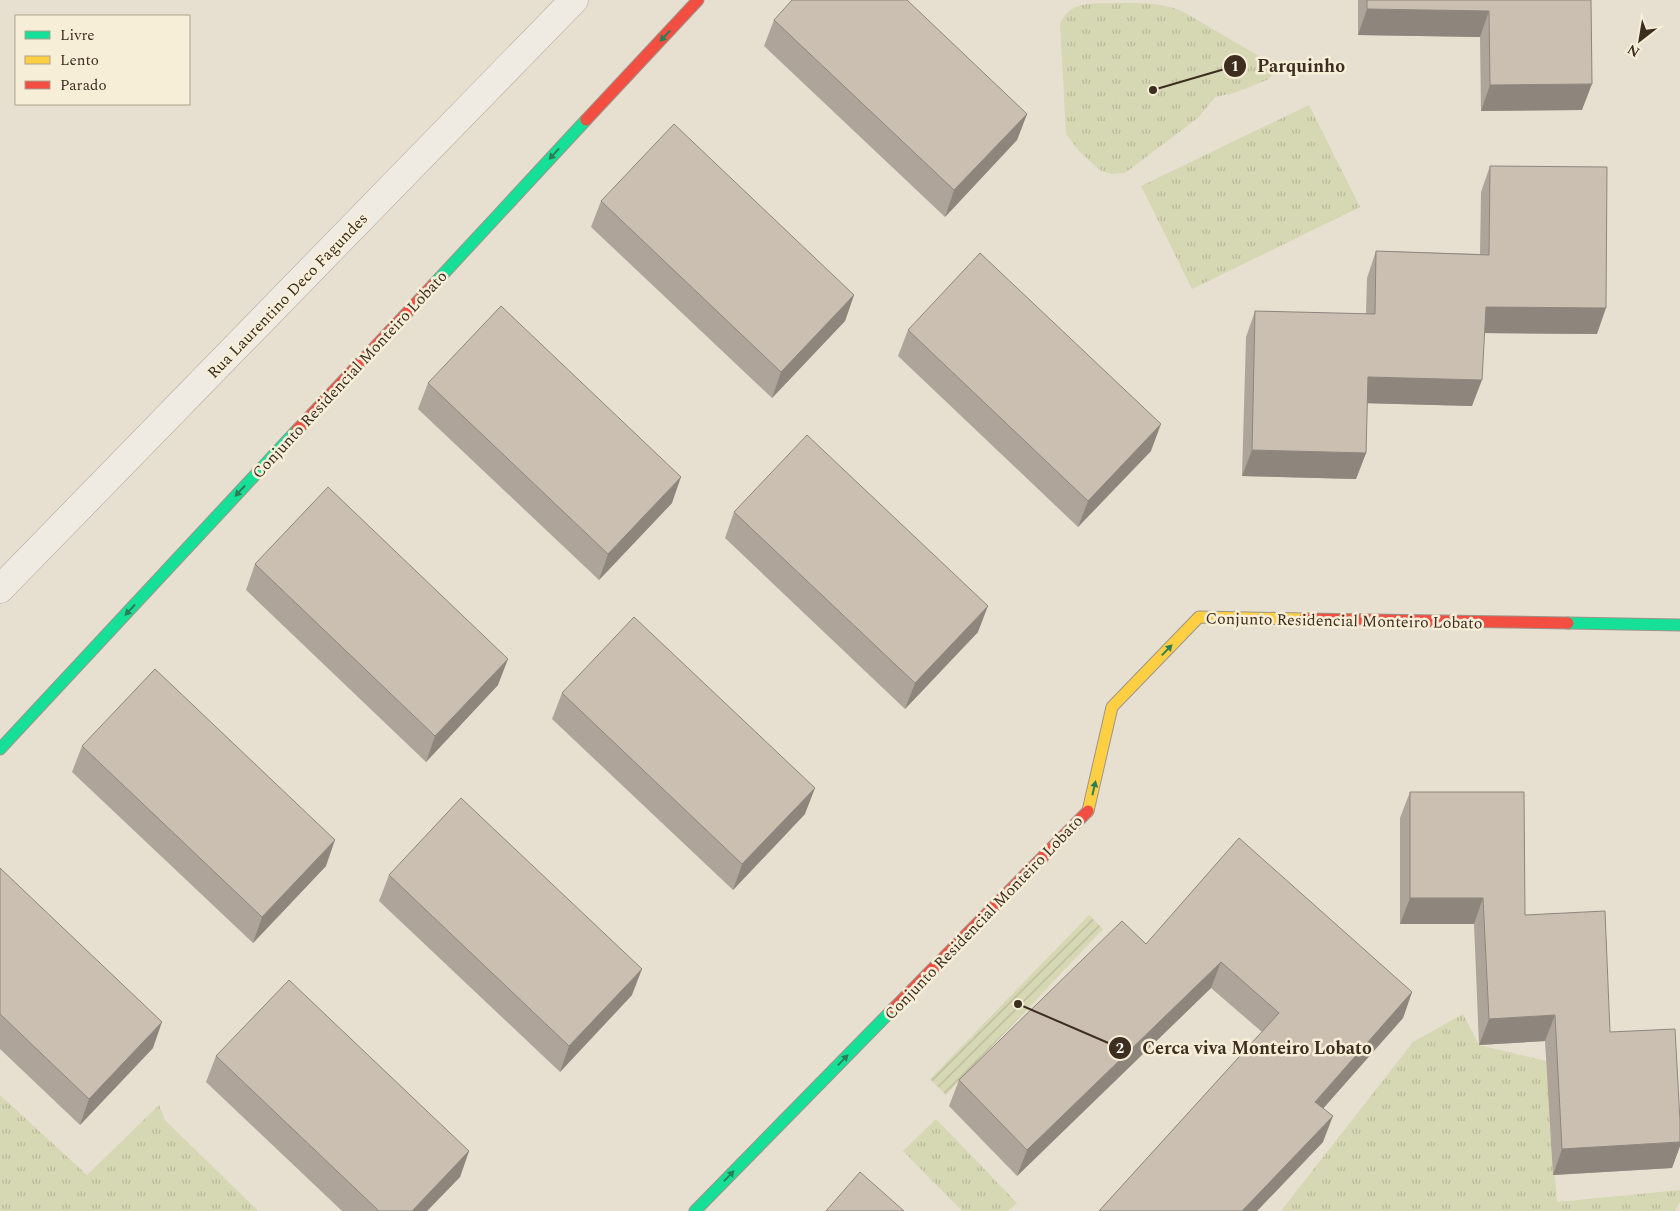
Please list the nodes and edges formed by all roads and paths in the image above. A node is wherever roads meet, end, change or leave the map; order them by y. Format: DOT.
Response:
graph roads {
  1 [pos="574,0"];
  2 [pos="698,0"];
  3 [pos="0,589"];
  4 [pos="1680,625"];
  5 [pos="0,749"];
  6 [pos="695,1211"];
  1 -- 3 [label="street, Rua Laurentino Deco Fagundes"];
  2 -- 5 [label="street, Conjunto Residencial Monteiro Lobato, one-way"];
  6 -- 4 [label="street, Conjunto Residencial Monteiro Lobato, one-way"];
}
